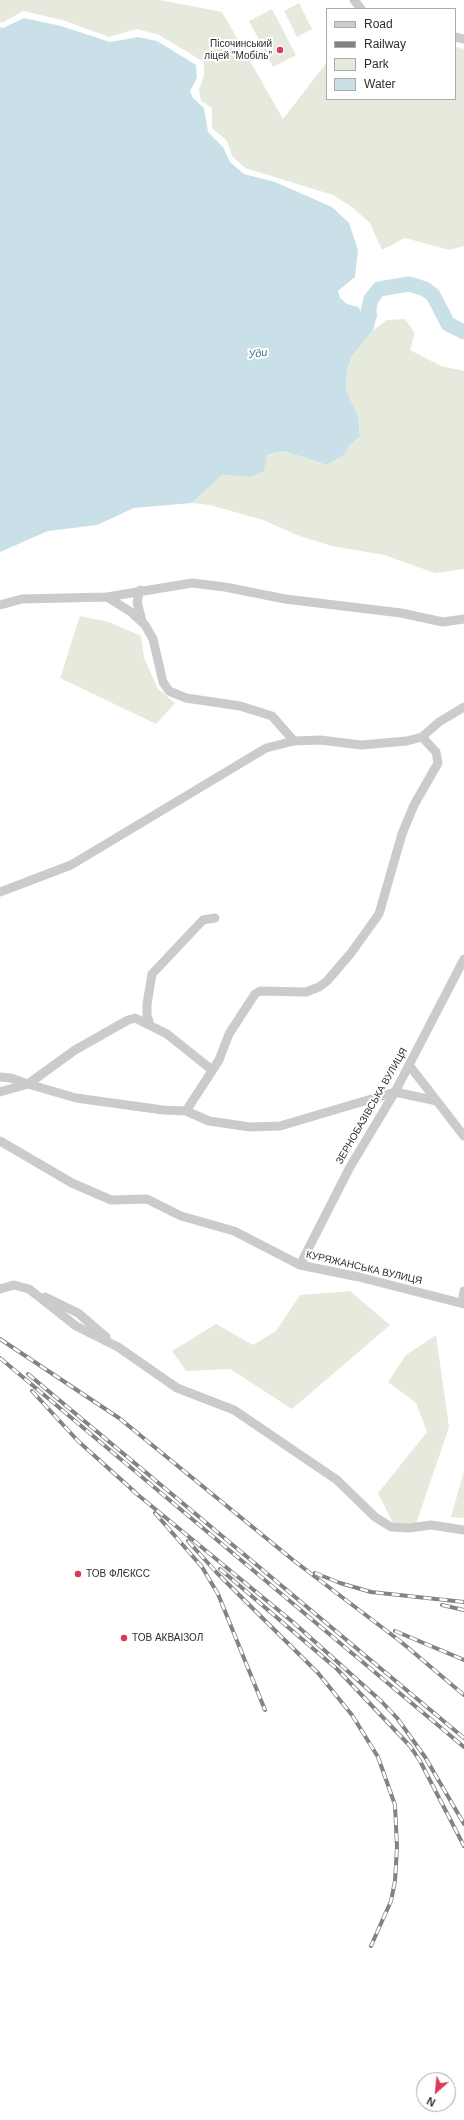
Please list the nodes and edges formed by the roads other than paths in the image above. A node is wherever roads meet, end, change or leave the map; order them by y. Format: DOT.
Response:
graph roads {
  1 [pos="354,0"];
  2 [pos="360,8"];
  3 [pos="140,590"];
  4 [pos="107,597"];
  5 [pos="0,605"];
  6 [pos="464,619"];
  7 [pos="142,621"];
  8 [pos="464,707"];
  9 [pos="422,737"];
  10 [pos="294,741"];
  11 [pos="0,892"];
  12 [pos="214,918"];
  13 [pos="464,959"];
  14 [pos="150,1025"];
  15 [pos="409,1065"];
  16 [pos="212,1070"];
  17 [pos="0,1078"];
  18 [pos="28,1084"];
  19 [pos="0,1092"];
  20 [pos="395,1092"];
  21 [pos="437,1101"];
  22 [pos="186,1111"];
  23 [pos="464,1136"];
  24 [pos="0,1141"];
  25 [pos="300,1265"];
  26 [pos="0,1289"];
  27 [pos="464,1291"];
  28 [pos="463,1303"];
  29 [pos="464,1530"];
  1 -- 2 [label="street"];
  3 -- 4 [label="street"];
  3 -- 6 [label="street"];
  3 -- 7 [label="street"];
  4 -- 5 [label="street"];
  4 -- 7 [label="street"];
  7 -- 10 [label="street"];
  8 -- 9 [label="street"];
  9 -- 10 [label="street"];
  9 -- 16 [label="street"];
  10 -- 11 [label="street"];
  12 -- 14 [label="street"];
  13 -- 15 [label="street, ЗЕРНОБАЗІВСЬКА ВУЛИЦЯ"];
  14 -- 16 [label="street"];
  14 -- 18 [label="street"];
  15 -- 20 [label="street, ЗЕРНОБАЗІВСЬКА ВУЛИЦЯ"];
  15 -- 21 [label="street"];
  16 -- 22 [label="street"];
  17 -- 18 [label="street"];
  18 -- 19 [label="street"];
  18 -- 22 [label="street"];
  20 -- 21 [label="street"];
  20 -- 22 [label="street"];
  20 -- 25 [label="street, ЗЕРНОБАЗІВСЬКА ВУЛИЦЯ"];
  21 -- 23 [label="street"];
  24 -- 25 [label="street, КУРЯЖАНСЬКА ВУЛИЦЯ"];
  25 -- 28 [label="street, КУРЯЖАНСЬКА ВУЛИЦЯ"];
  26 -- 29 [label="street"];
  27 -- 28 [label="street"];
}
